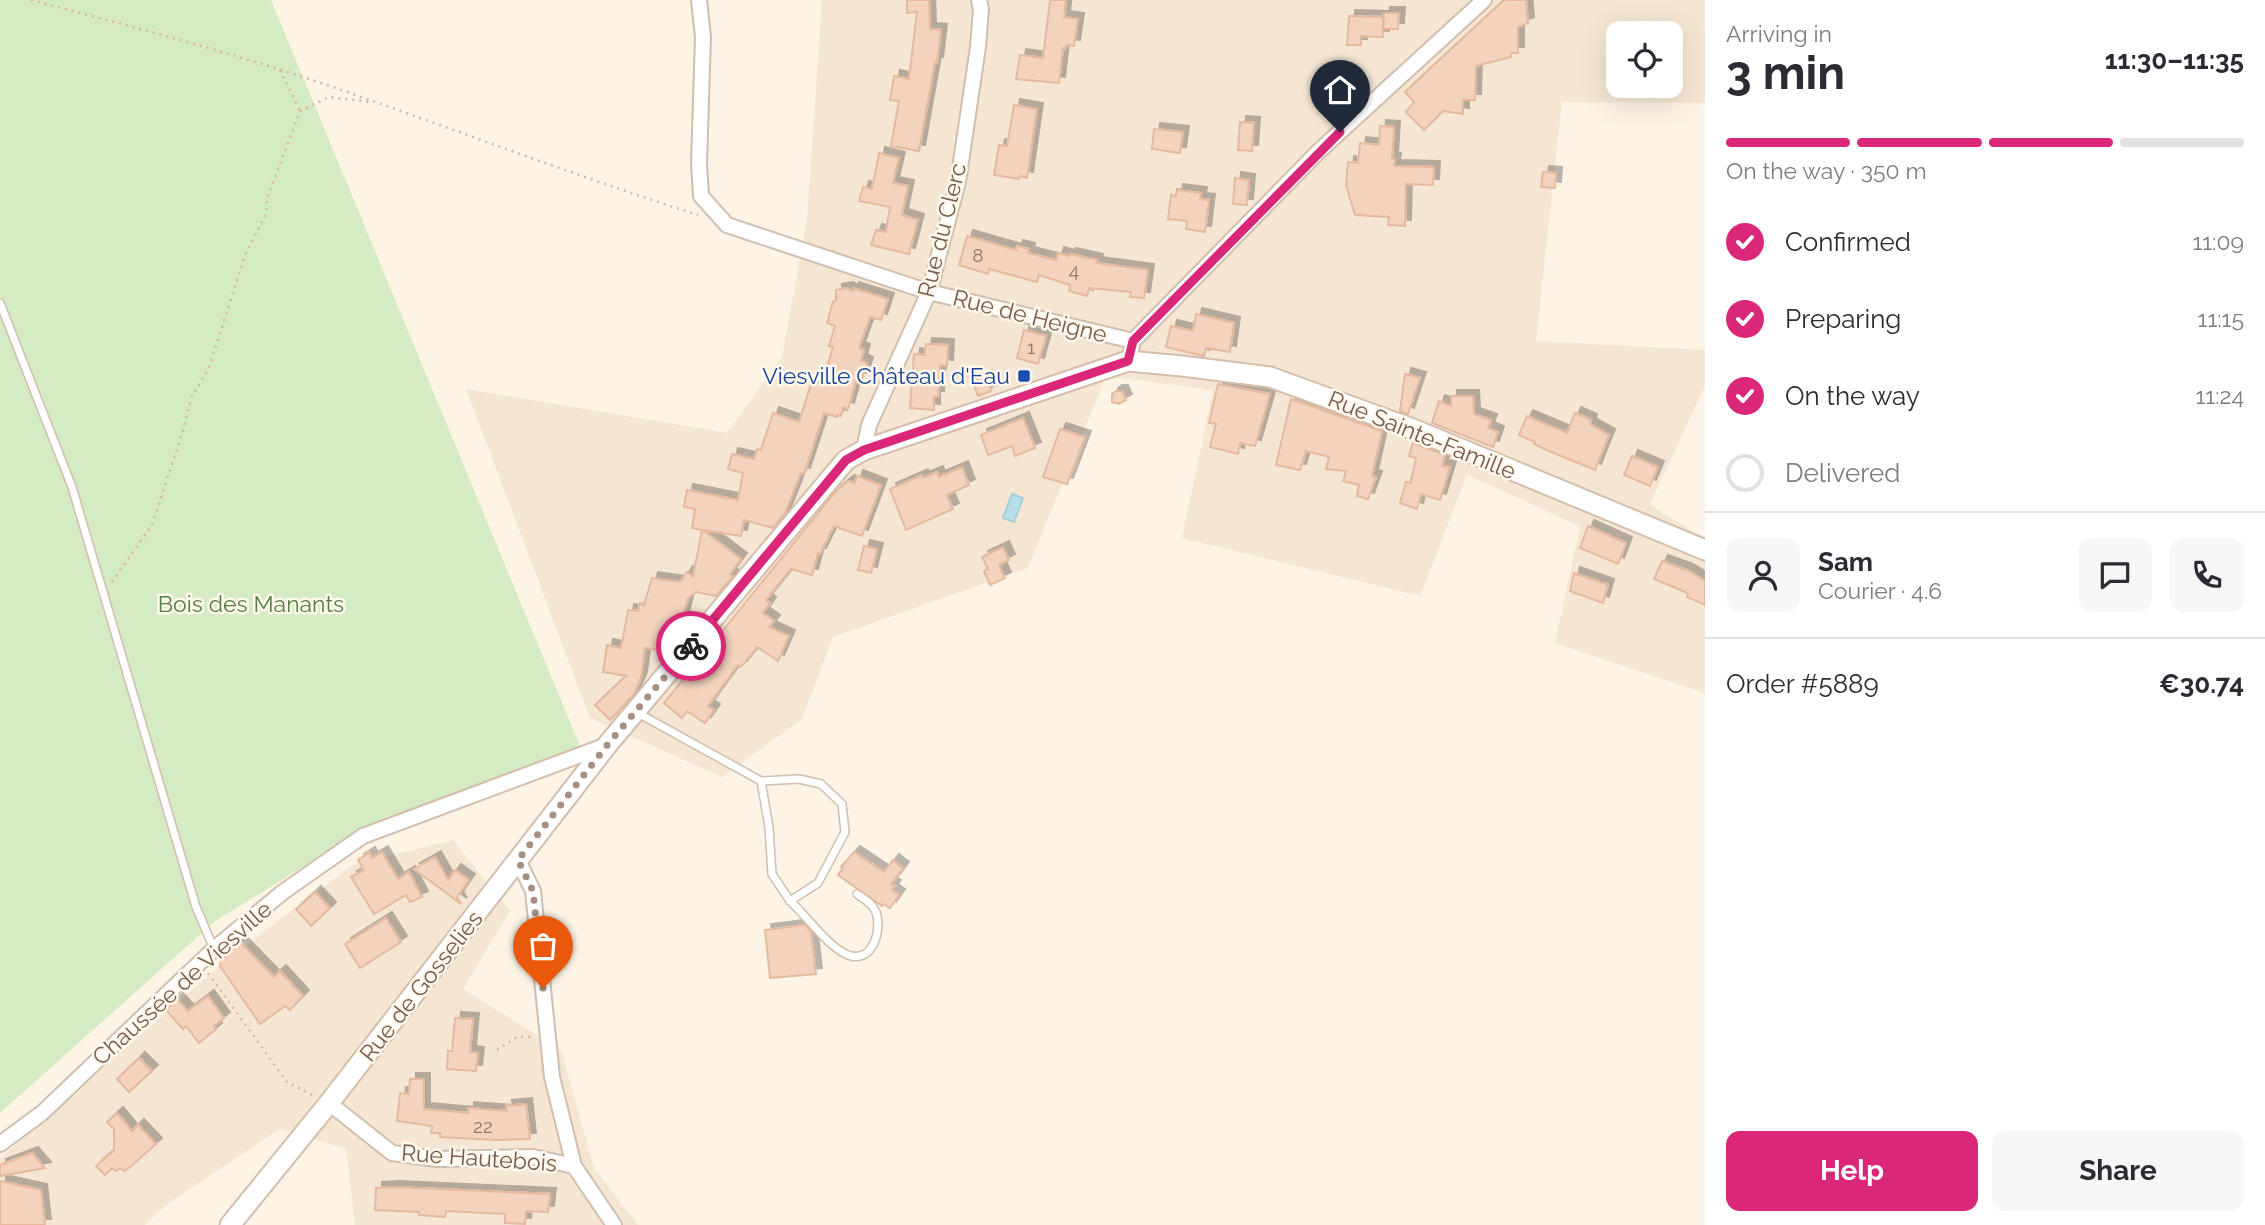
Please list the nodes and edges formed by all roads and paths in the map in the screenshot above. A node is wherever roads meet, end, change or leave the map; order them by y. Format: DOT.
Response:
graph roads {
  1 [pos="31,0"];
  2 [pos="699,0"];
  3 [pos="979,0"];
  4 [pos="1483,0"];
  5 [pos="280,70"];
  6 [pos="376,103"];
  7 [pos="300,111"];
  8 [pos="727,225"];
  9 [pos="929,292"];
  10 [pos="0,303"];
  11 [pos="1133,341"];
  12 [pos="1128,361"];
  13 [pos="864,450"];
  14 [pos="1705,550"];
  15 [pos="104,594"];
  16 [pos="636,712"];
  17 [pos="608,744"];
  18 [pos="761,781"];
  19 [pos="518,860"];
  20 [pos="857,894"];
  21 [pos="790,901"];
  22 [pos="214,948"];
  23 [pos="200,962"];
  24 [pos="548,1037"];
  25 [pos="497,1050"];
  26 [pos="329,1103"];
  27 [pos="0,1144"];
  28 [pos="574,1166"];
  29 [pos="230,1225"];
  30 [pos="614,1225"];
  1 -- 5 [label="path"];
  2 -- 8 [label="street"];
  3 -- 9 [label="street, Rue du Clerc"];
  4 -- 11 [label="street"];
  5 -- 6 [label="path"];
  5 -- 7 [label="path"];
  6 -- 7 [label="path"];
  6 -- 8 [label="path"];
  7 -- 15 [label="path"];
  8 -- 9 [label="street, Rue de Heigne"];
  9 -- 11 [label="street, Rue de Heigne"];
  9 -- 13 [label="street, Rue du Clerc"];
  10 -- 15 [label="lane"];
  11 -- 12 [label="street"];
  12 -- 13 [label="street, Rue de Gosselies"];
  12 -- 14 [label="street, Rue Sainte-Famille"];
  13 -- 16 [label="street, Rue de Gosselies"];
  15 -- 22 [label="lane"];
  16 -- 17 [label="street, Rue de Gosselies"];
  16 -- 18 [label="lane"];
  17 -- 19 [label="street, Rue de Gosselies"];
  17 -- 22 [label="street, Chaussée de Viesville"];
  18 -- 21 [label="lane"];
  18 -- 21 [label="lane"];
  19 -- 24 [label="street"];
  19 -- 26 [label="street, Rue de Gosselies"];
  20 -- 21 [label="lane"];
  22 -- 23 [label="street, Chaussée de Viesville"];
  23 -- 26 [label="path"];
  23 -- 27 [label="street, Chaussée de Viesville"];
  24 -- 25 [label="path"];
  24 -- 28 [label="street"];
  26 -- 28 [label="street, Rue Hautebois"];
  26 -- 29 [label="street, Rue de Gosselies"];
  28 -- 30 [label="street, Rue Hautebois"];
}
